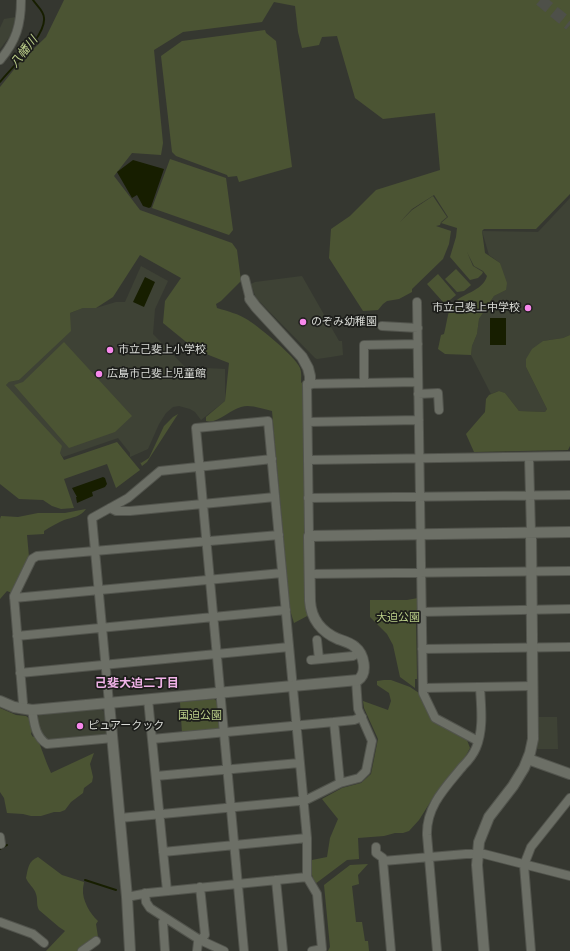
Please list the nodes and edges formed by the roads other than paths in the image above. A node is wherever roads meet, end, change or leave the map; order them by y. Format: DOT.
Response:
graph roads {
  1 [pos="21,0"];
  2 [pos="0,60"];
  3 [pos="245,279"];
  4 [pos="250,299"];
  5 [pos="417,302"];
  6 [pos="382,326"];
  7 [pos="418,328"];
  8 [pos="418,344"];
  9 [pos="418,382"];
  10 [pos="364,383"];
  11 [pos="310,384"];
  12 [pos="418,394"];
  13 [pos="439,410"];
  14 [pos="419,420"];
  15 [pos="308,422"];
  16 [pos="570,456"];
  17 [pos="529,457"];
  18 [pos="419,459"];
  19 [pos="272,460"];
  20 [pos="308,460"];
  21 [pos="199,466"];
  22 [pos="530,495"];
  23 [pos="570,495"];
  24 [pos="420,496"];
  25 [pos="275,497"];
  26 [pos="308,498"];
  27 [pos="202,504"];
  28 [pos="110,508"];
  29 [pos="531,532"];
  30 [pos="570,532"];
  31 [pos="420,534"];
  32 [pos="279,535"];
  33 [pos="309,536"];
  34 [pos="206,541"];
  35 [pos="95,551"];
  36 [pos="570,570"];
  37 [pos="532,571"];
  38 [pos="421,572"];
  39 [pos="282,573"];
  40 [pos="309,574"];
  41 [pos="209,579"];
  42 [pos="98,590"];
  43 [pos="14,598"];
  44 [pos="570,609"];
  45 [pos="286,610"];
  46 [pos="532,610"];
  47 [pos="421,612"];
  48 [pos="213,618"];
  49 [pos="102,628"];
  50 [pos="17,636"];
  51 [pos="317,640"];
  52 [pos="289,647"];
  53 [pos="570,647"];
  54 [pos="532,648"];
  55 [pos="422,650"];
  56 [pos="360,652"];
  57 [pos="216,654"];
  58 [pos="105,664"];
  59 [pos="20,673"];
  60 [pos="356,680"];
  61 [pos="292,686"];
  62 [pos="533,686"];
  63 [pos="480,687"];
  64 [pos="423,688"];
  65 [pos="220,693"];
  66 [pos="148,699"];
  67 [pos="0,701"];
  68 [pos="109,703"];
  69 [pos="21,709"];
  70 [pos="32,710"];
  71 [pos="362,717"];
  72 [pos="334,722"];
  73 [pos="296,726"];
  74 [pos="224,732"];
  75 [pos="112,738"];
  76 [pos="152,739"];
  77 [pos="478,741"];
  78 [pos="528,759"];
  79 [pos="299,763"];
  80 [pos="227,769"];
  81 [pos="570,774"];
  82 [pos="156,776"];
  83 [pos="340,783"];
  84 [pos="570,798"];
  85 [pos="303,800"];
  86 [pos="231,807"];
  87 [pos="159,814"];
  88 [pos="120,818"];
  89 [pos="307,838"];
  90 [pos="234,845"];
  91 [pos="376,847"];
  92 [pos="163,852"];
  93 [pos="477,853"];
  94 [pos="429,856"];
  95 [pos="383,861"];
  96 [pos="524,865"];
  97 [pos="570,876"];
  98 [pos="307,877"];
  99 [pos="276,880"];
  100 [pos="238,884"];
  101 [pos="200,887"];
  102 [pos="166,891"];
  103 [pos="145,893"];
  104 [pos="127,897"];
  105 [pos="165,918"];
  106 [pos="0,922"];
  107 [pos="200,940"];
  108 [pos="96,941"];
  109 [pos="44,943"];
  110 [pos="82,951"];
  111 [pos="130,951"];
  112 [pos="165,951"];
  113 [pos="197,951"];
  114 [pos="224,951"];
  115 [pos="244,951"];
  116 [pos="283,951"];
  117 [pos="312,951"];
  118 [pos="391,951"];
  119 [pos="437,951"];
  120 [pos="484,951"];
  121 [pos="531,951"];
  1 -- 2 [label="street"];
  3 -- 4 [label="street"];
  4 -- 11 [label="street"];
  5 -- 7 [label="street"];
  6 -- 7 [label="street"];
  7 -- 8 [label="street"];
  8 -- 9 [label="street"];
  8 -- 10 [label="street"];
  9 -- 10 [label="street"];
  9 -- 12 [label="street"];
  10 -- 11 [label="street"];
  11 -- 15 [label="street"];
  12 -- 13 [label="street"];
  12 -- 14 [label="street"];
  14 -- 15 [label="street"];
  14 -- 18 [label="street"];
  15 -- 20 [label="street"];
  16 -- 17 [label="street"];
  17 -- 18 [label="street"];
  17 -- 22 [label="street"];
  18 -- 20 [label="street"];
  18 -- 24 [label="street"];
  19 -- 21 [label="street"];
  19 -- 21 [label="street"];
  19 -- 25 [label="street"];
  20 -- 26 [label="street"];
  21 -- 27 [label="street"];
  21 -- 28 [label="street"];
  22 -- 23 [label="street"];
  22 -- 24 [label="street"];
  22 -- 29 [label="street"];
  24 -- 26 [label="street"];
  24 -- 31 [label="street"];
  25 -- 27 [label="street"];
  25 -- 32 [label="street"];
  26 -- 33 [label="street"];
  27 -- 28 [label="street"];
  27 -- 34 [label="street"];
  28 -- 35 [label="street"];
  29 -- 30 [label="street"];
  29 -- 31 [label="street"];
  29 -- 37 [label="street"];
  31 -- 33 [label="street"];
  31 -- 38 [label="street"];
  32 -- 34 [label="street"];
  32 -- 39 [label="street"];
  33 -- 40 [label="street"];
  34 -- 35 [label="street"];
  34 -- 41 [label="street"];
  35 -- 42 [label="street"];
  35 -- 43 [label="street"];
  36 -- 37 [label="street"];
  37 -- 38 [label="street"];
  37 -- 46 [label="street"];
  38 -- 40 [label="street"];
  38 -- 47 [label="street"];
  39 -- 41 [label="street"];
  39 -- 45 [label="street"];
  40 -- 56 [label="street"];
  41 -- 42 [label="street"];
  41 -- 48 [label="street"];
  42 -- 43 [label="street"];
  42 -- 49 [label="street"];
  43 -- 50 [label="street"];
  44 -- 46 [label="street"];
  45 -- 48 [label="street"];
  45 -- 52 [label="street"];
  46 -- 47 [label="street"];
  46 -- 54 [label="street"];
  47 -- 55 [label="street"];
  48 -- 49 [label="street"];
  48 -- 57 [label="street"];
  49 -- 50 [label="street"];
  49 -- 58 [label="street"];
  50 -- 59 [label="street"];
  51 -- 56 [label="street"];
  52 -- 57 [label="street"];
  52 -- 61 [label="street"];
  53 -- 54 [label="street"];
  54 -- 55 [label="street"];
  54 -- 62 [label="street"];
  55 -- 64 [label="street"];
  56 -- 60 [label="street"];
  57 -- 58 [label="street"];
  57 -- 65 [label="street"];
  58 -- 59 [label="street"];
  58 -- 68 [label="street"];
  59 -- 69 [label="street"];
  60 -- 61 [label="street"];
  60 -- 71 [label="street"];
  61 -- 65 [label="street"];
  61 -- 73 [label="street"];
  62 -- 63 [label="street"];
  62 -- 78 [label="street"];
  63 -- 64 [label="street"];
  63 -- 77 [label="street"];
  64 -- 77 [label="street"];
  65 -- 66 [label="street"];
  65 -- 74 [label="street"];
  66 -- 68 [label="street"];
  66 -- 76 [label="street"];
  67 -- 69 [label="street"];
  68 -- 70 [label="street"];
  68 -- 75 [label="street"];
  69 -- 70 [label="street"];
  70 -- 75 [label="street"];
  71 -- 72 [label="street"];
  71 -- 83 [label="street"];
  72 -- 73 [label="street"];
  72 -- 83 [label="street"];
  73 -- 74 [label="street"];
  73 -- 79 [label="street"];
  74 -- 76 [label="street"];
  74 -- 80 [label="street"];
  75 -- 88 [label="street"];
  76 -- 82 [label="street"];
  77 -- 94 [label="street"];
  78 -- 81 [label="street"];
  78 -- 93 [label="street"];
  79 -- 80 [label="street"];
  79 -- 85 [label="street"];
  80 -- 82 [label="street"];
  80 -- 86 [label="street"];
  82 -- 87 [label="street"];
  83 -- 85 [label="street"];
  84 -- 96 [label="street"];
  85 -- 86 [label="street"];
  85 -- 89 [label="street"];
  86 -- 87 [label="street"];
  86 -- 90 [label="street"];
  87 -- 88 [label="street"];
  87 -- 92 [label="street"];
  88 -- 104 [label="street"];
  89 -- 90 [label="street"];
  89 -- 98 [label="street"];
  90 -- 92 [label="street"];
  90 -- 100 [label="street"];
  91 -- 95 [label="street"];
  92 -- 102 [label="street"];
  93 -- 94 [label="street"];
  93 -- 96 [label="street"];
  93 -- 120 [label="street"];
  94 -- 95 [label="street"];
  94 -- 119 [label="street"];
  95 -- 118 [label="street"];
  96 -- 97 [label="street"];
  96 -- 121 [label="street"];
  98 -- 99 [label="street"];
  98 -- 117 [label="street"];
  99 -- 100 [label="street"];
  99 -- 116 [label="street"];
  100 -- 101 [label="street"];
  100 -- 115 [label="street"];
  101 -- 102 [label="street"];
  101 -- 107 [label="street"];
  102 -- 103 [label="street"];
  103 -- 104 [label="street"];
  103 -- 105 [label="street"];
  104 -- 111 [label="street"];
  105 -- 107 [label="street"];
  105 -- 112 [label="street"];
  106 -- 109 [label="street"];
  107 -- 113 [label="street"];
  107 -- 114 [label="street"];
  108 -- 110 [label="street"];
}
